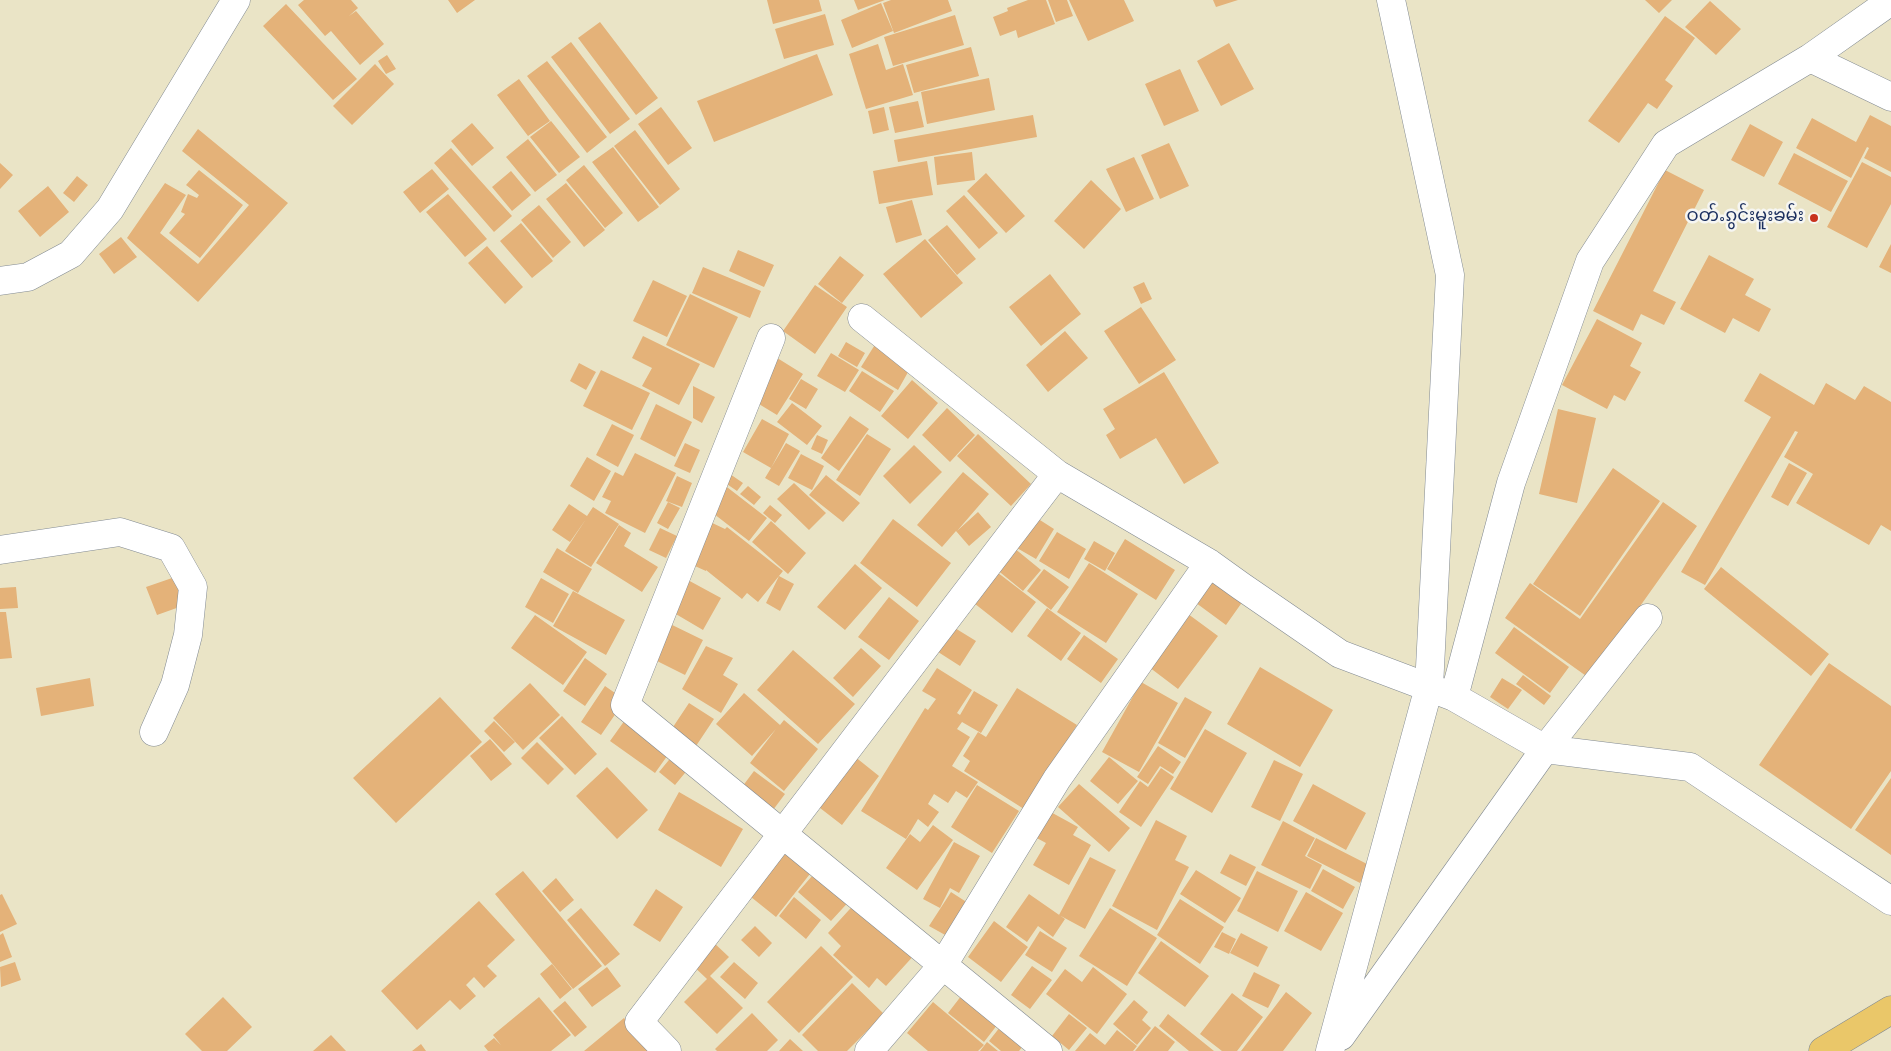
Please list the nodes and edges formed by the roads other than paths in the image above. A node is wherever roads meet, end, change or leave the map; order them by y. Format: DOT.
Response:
graph roads {
  1 [pos="236,0"];
  2 [pos="1392,0"];
  3 [pos="1891,1"];
  4 [pos="1810,58"];
  5 [pos="1891,97"];
  6 [pos="0,281"];
  7 [pos="862,318"];
  8 [pos="771,338"];
  9 [pos="1057,474"];
  10 [pos="0,550"];
  11 [pos="1209,563"];
  12 [pos="1648,618"];
  13 [pos="1429,687"];
  14 [pos="1454,697"];
  15 [pos="154,732"];
  16 [pos="1545,749"];
  17 [pos="783,834"];
  18 [pos="1891,901"];
  19 [pos="943,965"];
  20 [pos="1891,1010"];
  21 [pos="667,1051"];
  22 [pos="869,1051"];
  23 [pos="1048,1051"];
  24 [pos="1330,1051"];
  25 [pos="1824,1051"];
  1 -- 6 [label="street"];
  2 -- 13 [label="street"];
  3 -- 4 [label="street"];
  4 -- 5 [label="street"];
  4 -- 14 [label="street"];
  7 -- 9 [label="street"];
  8 -- 17 [label="street"];
  9 -- 11 [label="street"];
  9 -- 17 [label="street"];
  10 -- 15 [label="street"];
  11 -- 13 [label="street"];
  11 -- 19 [label="street"];
  12 -- 16 [label="street"];
  13 -- 14 [label="street"];
  13 -- 24 [label="street"];
  14 -- 16 [label="street"];
  16 -- 18 [label="street"];
  16 -- 24 [label="street"];
  17 -- 19 [label="street"];
  17 -- 21 [label="street"];
  19 -- 22 [label="street"];
  19 -- 23 [label="street"];
  20 -- 25 [label="highway"];
}
